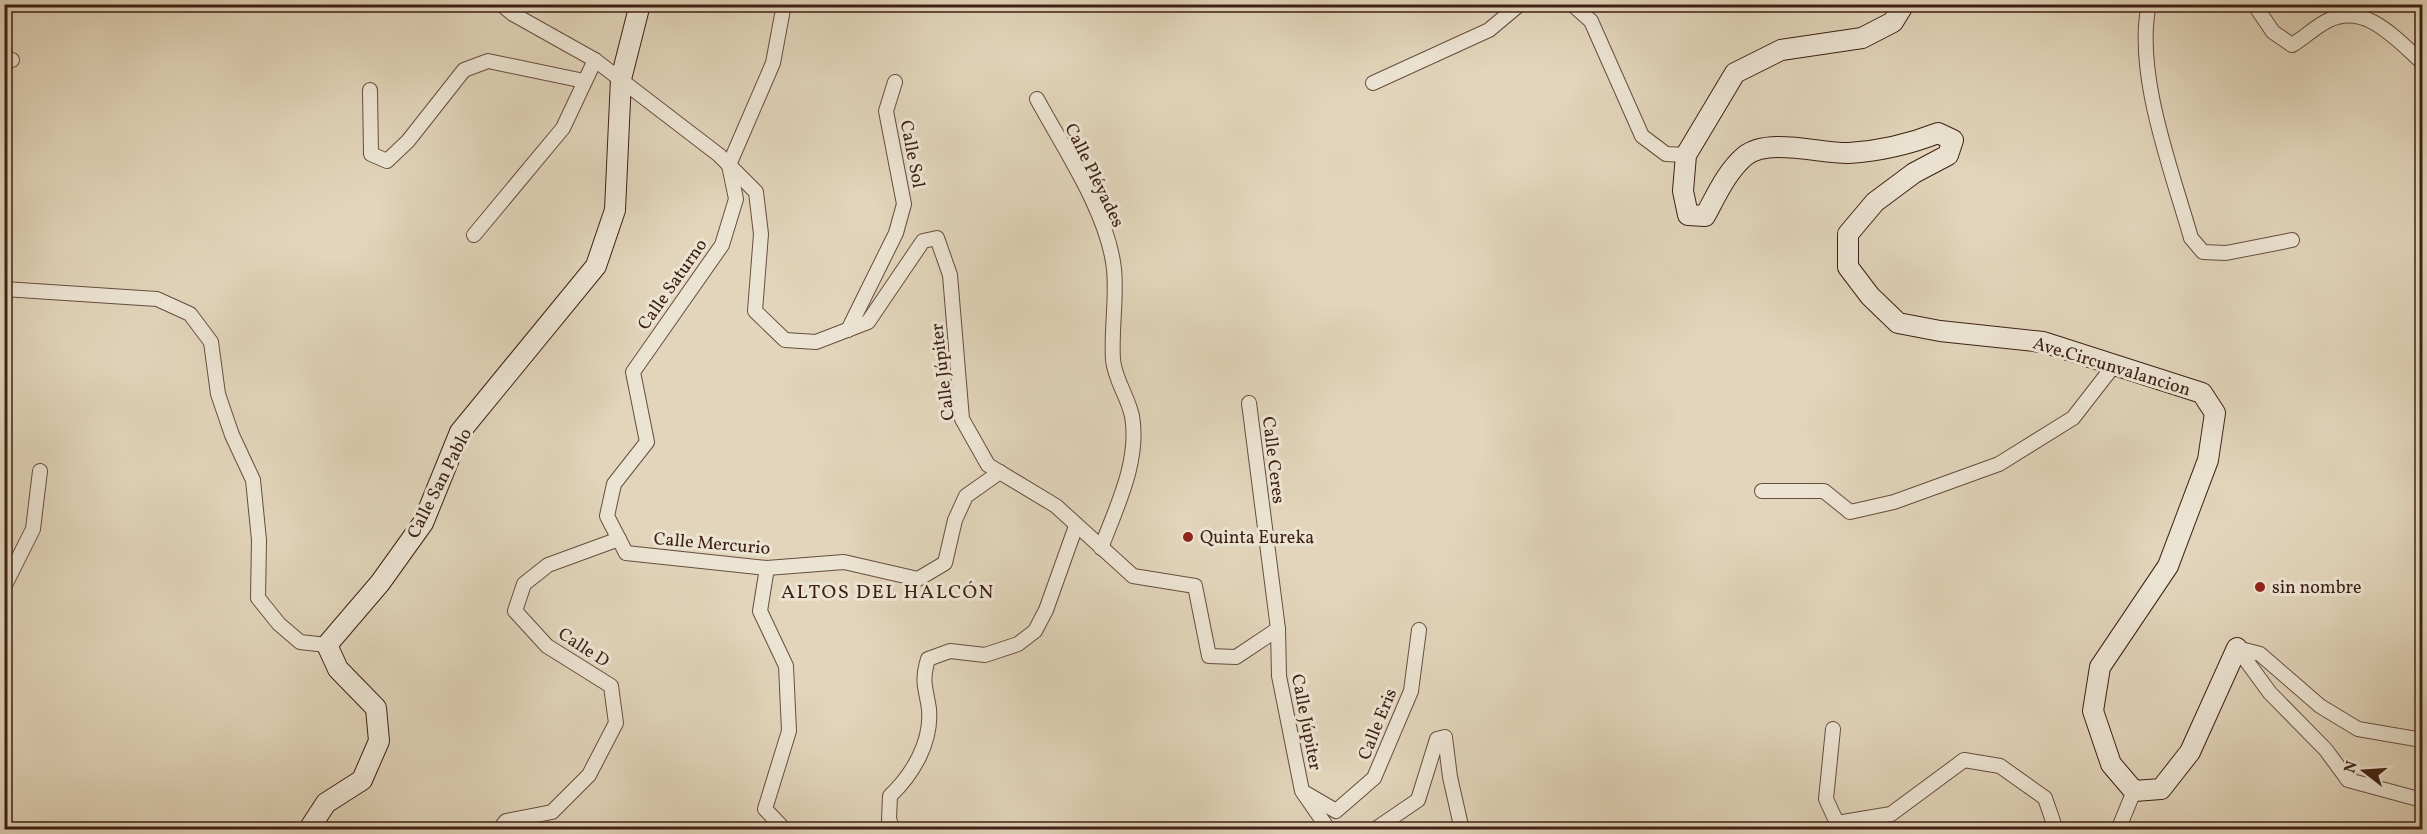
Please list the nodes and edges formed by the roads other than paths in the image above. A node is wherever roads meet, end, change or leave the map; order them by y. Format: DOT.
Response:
graph roads {
  1 [pos="640,4"];
  2 [pos="784,4"];
  3 [pos="1520,4"];
  4 [pos="1572,4"];
  5 [pos="1904,4"];
  6 [pos="2149,4"];
  7 [pos="2254,4"];
  8 [pos="510,8"];
  9 [pos="595,60"];
  10 [pos="2422,62"];
  11 [pos="621,79"];
  12 [pos="584,81"];
  13 [pos="896,82"];
  14 [pos="1372,83"];
  15 [pos="370,90"];
  16 [pos="1037,99"];
  17 [pos="1686,155"];
  18 [pos="729,165"];
  19 [pos="474,235"];
  20 [pos="2292,240"];
  21 [pos="4,289"];
  22 [pos="848,330"];
  23 [pos="2115,364"];
  24 [pos="1249,403"];
  25 [pos="40,471"];
  26 [pos="1000,472"];
  27 [pos="1762,491"];
  28 [pos="1076,525"];
  29 [pos="619,538"];
  30 [pos="1101,548"];
  31 [pos="767,568"];
  32 [pos="4,587"];
  33 [pos="1278,630"];
  34 [pos="1419,630"];
  35 [pos="327,645"];
  36 [pos="2237,648"];
  37 [pos="1833,729"];
  38 [pos="2422,740"];
  39 [pos="1302,791"];
  40 [pos="2134,791"];
  41 [pos="2422,800"];
  42 [pos="891,824"];
  43 [pos="782,828"];
  44 [pos="312,830"];
  45 [pos="499,830"];
  46 [pos="899,830"];
  47 [pos="1329,830"];
  48 [pos="1374,830"];
  49 [pos="1462,830"];
  50 [pos="2056,830"];
  51 [pos="2118,830"];
  1 -- 11 [label="street, Calle San Pablo"];
  2 -- 18 [label="street"];
  3 -- 14 [label="street"];
  4 -- 17 [label="street"];
  5 -- 17 [label="street, Ave.Circunvalancion"];
  6 -- 20 [label="street"];
  7 -- 10 [label="street"];
  8 -- 9 [label="street, Calle Júpiter"];
  9 -- 11 [label="street, Calle Júpiter"];
  9 -- 12 [label="street"];
  11 -- 18 [label="street, Calle Júpiter"];
  11 -- 35 [label="street, Calle San Pablo"];
  12 -- 15 [label="street"];
  12 -- 19 [label="street"];
  13 -- 22 [label="street, Calle Sol"];
  16 -- 30 [label="street, Calle Pléyades"];
  17 -- 23 [label="street, Ave.Circunvalancion"];
  18 -- 22 [label="street, Calle Júpiter"];
  18 -- 29 [label="street, Calle Saturno"];
  21 -- 35 [label="street"];
  22 -- 26 [label="street, Calle Júpiter"];
  23 -- 27 [label="street"];
  23 -- 40 [label="street, Ave.Circunvalancion"];
  24 -- 33 [label="street, Calle Ceres"];
  25 -- 32 [label="street"];
  26 -- 28 [label="street, Calle Júpiter"];
  26 -- 31 [label="street, Calle Mercurio"];
  28 -- 30 [label="street, Calle Júpiter"];
  28 -- 42 [label="street"];
  29 -- 31 [label="street, Calle Mercurio"];
  29 -- 45 [label="street, Calle D"];
  30 -- 33 [label="street, Calle Júpiter"];
  31 -- 43 [label="street"];
  33 -- 39 [label="street, Calle Júpiter"];
  34 -- 39 [label="street, Calle Eris"];
  35 -- 44 [label="street"];
  36 -- 38 [label="street"];
  36 -- 40 [label="street"];
  36 -- 41 [label="street"];
  37 -- 50 [label="street"];
  39 -- 47 [label="street, Calle Júpiter"];
  40 -- 51 [label="street"];
  42 -- 46 [label="street"];
  48 -- 49 [label="street"];
}
